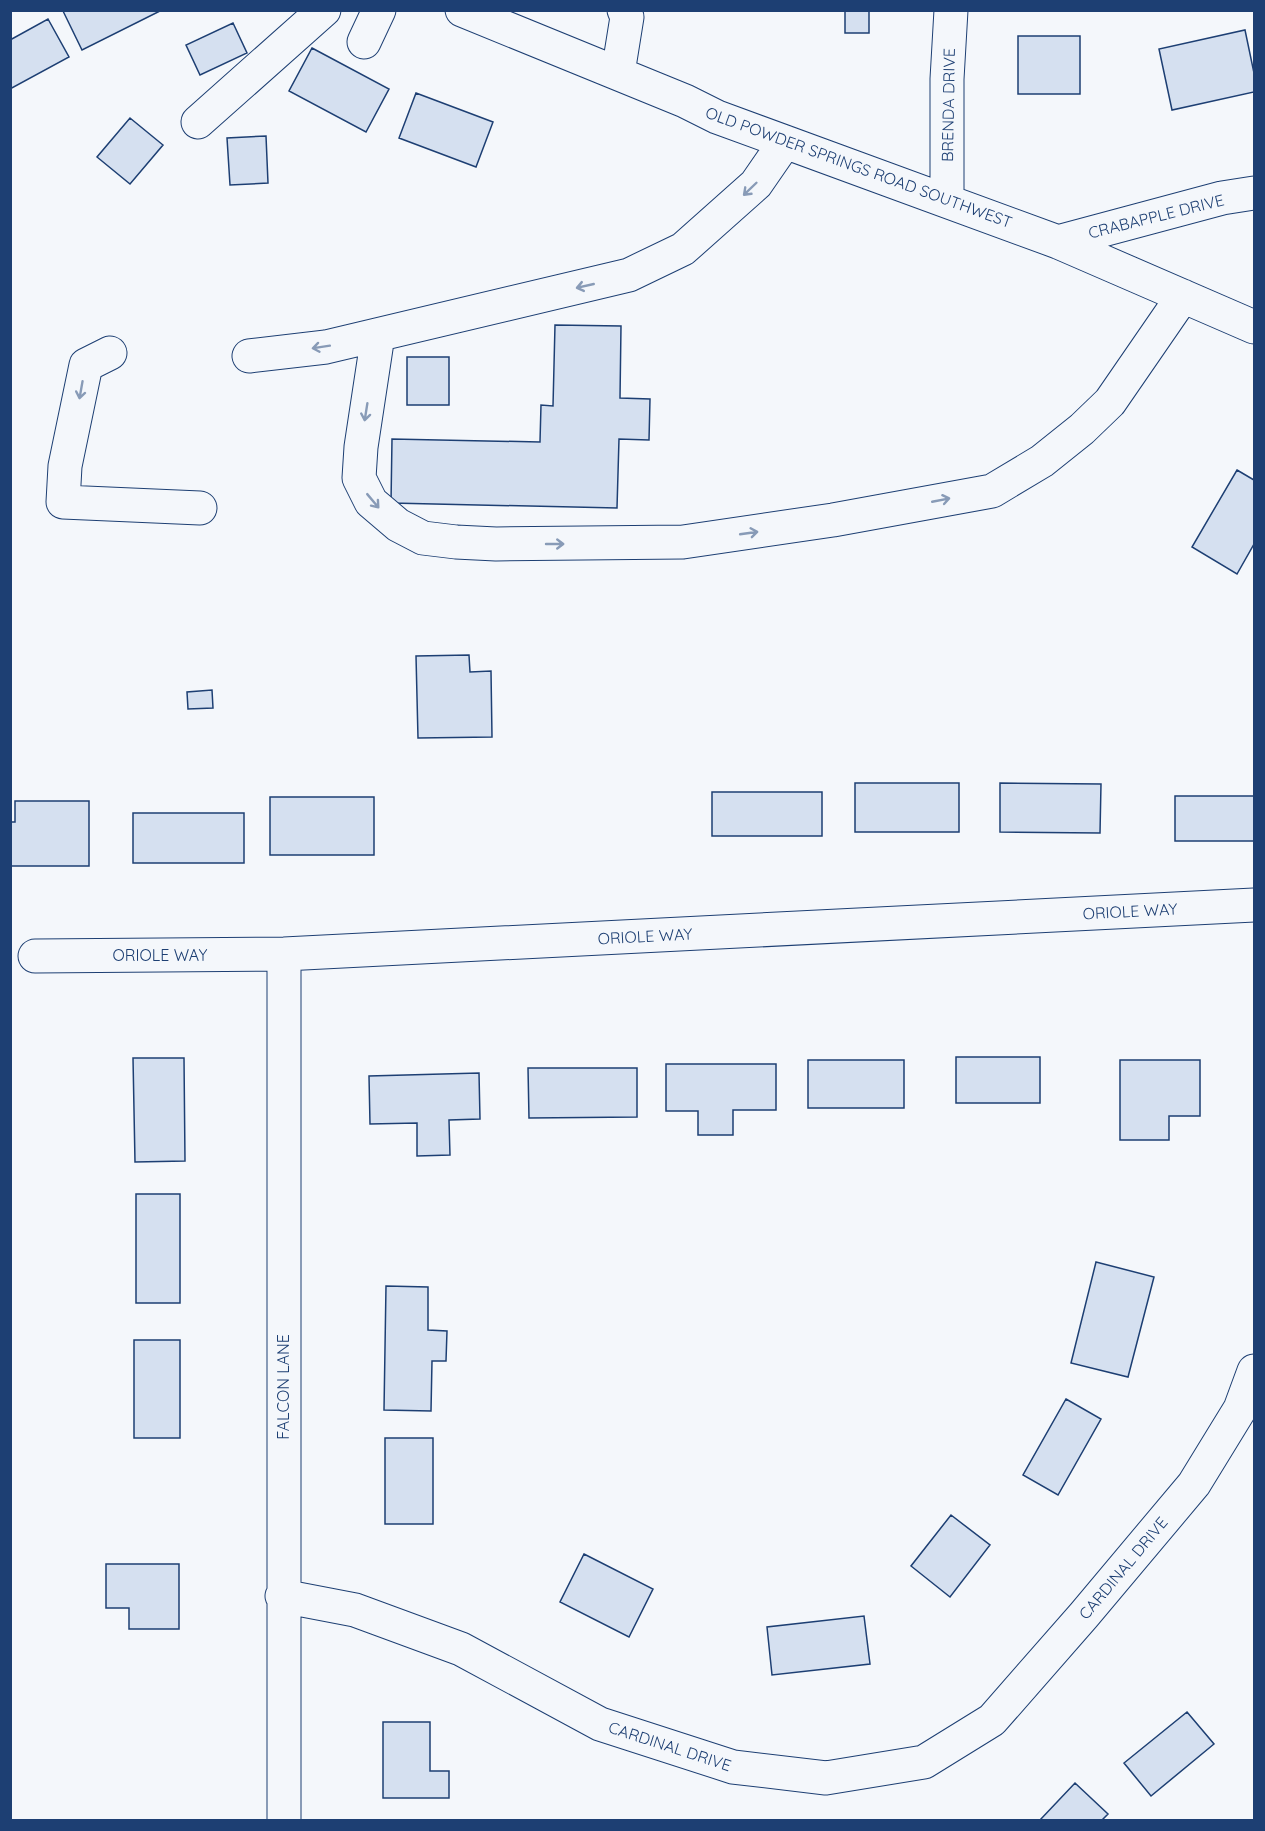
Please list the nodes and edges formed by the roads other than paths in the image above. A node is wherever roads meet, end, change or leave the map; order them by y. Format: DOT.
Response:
graph roads {
  1 [pos="324,10"];
  2 [pos="380,10"];
  3 [pos="462,10"];
  4 [pos="624,10"];
  5 [pos="951,10"];
  6 [pos="364,42"];
  7 [pos="618,74"];
  8 [pos="198,123"];
  9 [pos="785,142"];
  10 [pos="1254,193"];
  11 [pos="947,200"];
  12 [pos="1058,242"];
  13 [pos="1183,296"];
  14 [pos="1254,327"];
  15 [pos="378,335"];
  16 [pos="110,353"];
  17 [pos="249,356"];
  18 [pos="200,508"];
  19 [pos="1254,905"];
  20 [pos="284,954"];
  21 [pos="35,956"];
  22 [pos="1254,1371"];
  23 [pos="282,1596"];
  24 [pos="284,1821"];
  1 -- 8 [label="street"];
  2 -- 6 [label="street"];
  3 -- 7 [label="street, OLD POWDER SPRINGS ROAD SOUTHWEST"];
  4 -- 7 [label="street"];
  5 -- 11 [label="street, BRENDA DRIVE"];
  7 -- 9 [label="street, OLD POWDER SPRINGS ROAD SOUTHWEST"];
  9 -- 11 [label="street, OLD POWDER SPRINGS ROAD SOUTHWEST"];
  9 -- 15 [label="street, one-way"];
  10 -- 12 [label="street, CRABAPPLE DRIVE"];
  11 -- 12 [label="street, OLD POWDER SPRINGS ROAD SOUTHWEST"];
  12 -- 13 [label="street, OLD POWDER SPRINGS ROAD SOUTHWEST"];
  13 -- 14 [label="street, OLD POWDER SPRINGS ROAD SOUTHWEST"];
  15 -- 13 [label="street, one-way"];
  15 -- 17 [label="street, one-way"];
  16 -- 18 [label="street, one-way"];
  19 -- 20 [label="street, ORIOLE WAY"];
  20 -- 21 [label="street, ORIOLE WAY"];
  20 -- 23 [label="street, FALCON LANE"];
  22 -- 23 [label="street, CARDINAL DRIVE"];
  23 -- 24 [label="street, FALCON LANE"];
}
